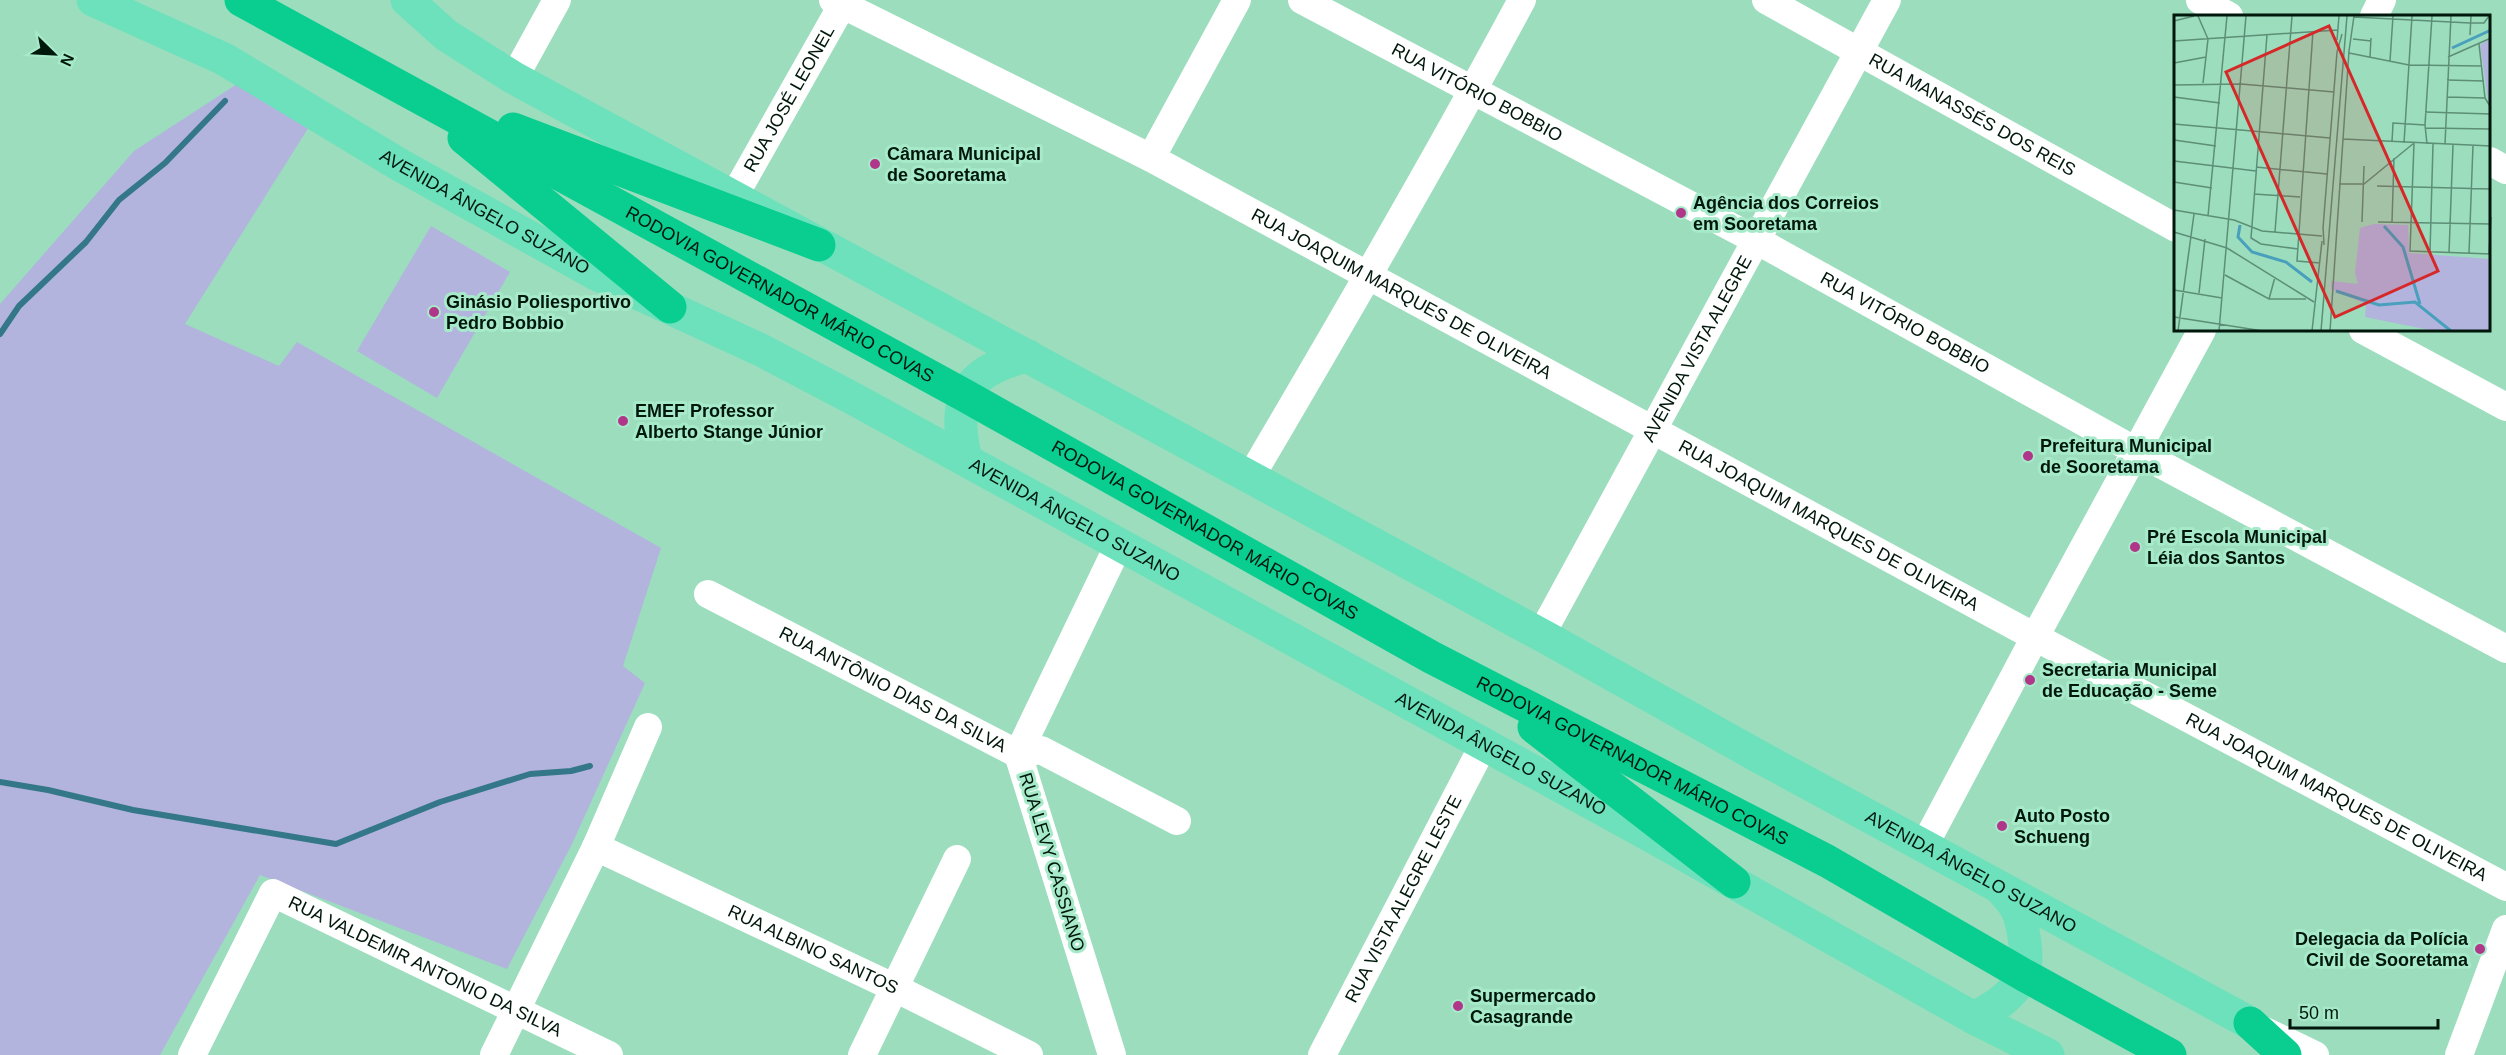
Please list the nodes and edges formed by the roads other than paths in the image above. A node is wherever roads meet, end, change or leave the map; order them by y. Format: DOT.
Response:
graph roads {
  1 [pos="93,0"];
  2 [pos="241,0"];
  3 [pos="407,0"];
  4 [pos="557,0"];
  5 [pos="1237,0"];
  6 [pos="1302,0"];
  7 [pos="1522,0"];
  8 [pos="1766,0"];
  9 [pos="1887,0"];
  10 [pos="2200,0"];
  11 [pos="2382,0"];
  12 [pos="840,2"];
  13 [pos="2227,15"];
  14 [pos="2374,15"];
  15 [pos="1860,51"];
  16 [pos="514,78"];
  17 [pos="402,88"];
  18 [pos="1473,91"];
  19 [pos="1151,158"];
  20 [pos="2491,162"];
  21 [pos="2506,170"];
  22 [pos="733,198"];
  23 [pos="2174,227"];
  24 [pos="1756,240"];
  25 [pos="819,246"];
  26 [pos="1368,276"];
  27 [pos="670,307"];
  28 [pos="2201,332"];
  29 [pos="2366,332"];
  30 [pos="1028,356"];
  31 [pos="963,395"];
  32 [pos="2506,407"];
  33 [pos="1651,429"];
  34 [pos="2136,451"];
  35 [pos="966,460"];
  36 [pos="1250,478"];
  37 [pos="1119,544"];
  38 [pos="708,594"];
  39 [pos="1540,635"];
  40 [pos="2035,637"];
  41 [pos="2506,649"];
  42 [pos="1431,657"];
  43 [pos="648,727"];
  44 [pos="1484,744"];
  45 [pos="1018,754"];
  46 [pos="1177,821"];
  47 [pos="1924,846"];
  48 [pos="596,847"];
  49 [pos="957,860"];
  50 [pos="1734,882"];
  51 [pos="2506,886"];
  52 [pos="2001,889"];
  53 [pos="2506,929"];
  54 [pos="2024,975"];
  55 [pos="895,988"];
  56 [pos="516,1012"];
  57 [pos="1974,1018"];
  58 [pos="2250,1023"];
  59 [pos="193,1055"];
  60 [pos="494,1055"];
  61 [pos="609,1055"];
  62 [pos="862,1055"];
  63 [pos="1029,1055"];
  64 [pos="1112,1055"];
  65 [pos="1322,1055"];
  66 [pos="2048,1055"];
  67 [pos="2170,1055"];
  68 [pos="2285,1055"];
  69 [pos="2315,1055"];
  70 [pos="2459,1055"];
  1 -- 27 [label="main road, AVENIDA ÂNGELO SUZANO"];
  2 -- 17 [label="highway, RODOVIA GOVERNADOR MÁRIO COVAS"];
  3 -- 16 [label="main road, AVENIDA ÂNGELO SUZANO"];
  4 -- 16 [label="street"];
  5 -- 19 [label="street"];
  6 -- 18 [label="street, RUA VITÓRIO BOBBIO"];
  7 -- 18 [label="street"];
  8 -- 15 [label="street, RUA MANASSÉS DOS REIS"];
  9 -- 15 [label="street, AVENIDA VISTA ALEGRE"];
  10 -- 13 [label="street"];
  11 -- 14 [label="street"];
  12 -- 19 [label="street, RUA JOAQUIM MARQUES DE OLIVEIRA"];
  12 -- 22 [label="street, RUA JOSÉ LEONEL"];
  15 -- 23 [label="street, RUA MANASSÉS DOS REIS"];
  15 -- 24 [label="street, AVENIDA VISTA ALEGRE"];
  16 -- 22 [label="main road, AVENIDA ÂNGELO SUZANO"];
  17 -- 25 [label="highway"];
  17 -- 27 [label="highway"];
  17 -- 31 [label="highway, RODOVIA GOVERNADOR MÁRIO COVAS"];
  18 -- 24 [label="street, RUA VITÓRIO BOBBIO"];
  18 -- 26 [label="street"];
  19 -- 26 [label="street, RUA JOAQUIM MARQUES DE OLIVEIRA"];
  20 -- 21 [label="street"];
  22 -- 25 [label="main road, AVENIDA ÂNGELO SUZANO"];
  24 -- 33 [label="street, AVENIDA VISTA ALEGRE"];
  24 -- 34 [label="street, RUA VITÓRIO BOBBIO"];
  25 -- 30 [label="main road, AVENIDA ÂNGELO SUZANO"];
  26 -- 33 [label="street, RUA JOAQUIM MARQUES DE OLIVEIRA"];
  26 -- 36 [label="street"];
  27 -- 35 [label="main road, AVENIDA ÂNGELO SUZANO"];
  28 -- 34 [label="street"];
  29 -- 32 [label="street"];
  30 -- 31 [label="main road"];
  30 -- 36 [label="main road, AVENIDA ÂNGELO SUZANO"];
  31 -- 35 [label="main road"];
  31 -- 42 [label="highway, RODOVIA GOVERNADOR MÁRIO COVAS"];
  33 -- 39 [label="street, AVENIDA VISTA ALEGRE"];
  33 -- 40 [label="street, RUA JOAQUIM MARQUES DE OLIVEIRA"];
  34 -- 40 [label="street"];
  34 -- 41 [label="street, RUA VITÓRIO BOBBIO"];
  35 -- 37 [label="main road, AVENIDA ÂNGELO SUZANO"];
  36 -- 39 [label="main road, AVENIDA ÂNGELO SUZANO"];
  37 -- 44 [label="main road, AVENIDA ÂNGELO SUZANO"];
  37 -- 45 [label="street, RUA LEVY CASSIANO"];
  38 -- 45 [label="street, RUA ANTÔNIO DIAS DA SILVA"];
  39 -- 47 [label="main road, AVENIDA ÂNGELO SUZANO"];
  40 -- 47 [label="street"];
  40 -- 51 [label="street, RUA JOAQUIM MARQUES DE OLIVEIRA"];
  42 -- 50 [label="highway"];
  42 -- 54 [label="highway, RODOVIA GOVERNADOR MÁRIO COVAS"];
  43 -- 48 [label="street"];
  44 -- 50 [label="main road, AVENIDA ÂNGELO SUZANO"];
  44 -- 65 [label="street, RUA VISTA ALEGRE LESTE"];
  45 -- 46 [label="street, RUA ANTÔNIO DIAS DA SILVA"];
  45 -- 64 [label="street, RUA LEVY CASSIANO"];
  47 -- 52 [label="main road, AVENIDA ÂNGELO SUZANO"];
  48 -- 55 [label="street, RUA ALBINO SANTOS"];
  48 -- 56 [label="street"];
  49 -- 55 [label="street"];
  50 -- 57 [label="main road, AVENIDA ÂNGELO SUZANO"];
  52 -- 54 [label="main road"];
  52 -- 58 [label="main road, AVENIDA ÂNGELO SUZANO"];
  53 -- 70 [label="street"];
  54 -- 57 [label="main road"];
  54 -- 67 [label="highway, RODOVIA GOVERNADOR MÁRIO COVAS"];
  55 -- 62 [label="street"];
  55 -- 63 [label="street, RUA ALBINO SANTOS"];
  56 -- 59 [label="street, RUA VALDEMIR ANTONIO DA SILVA"];
  56 -- 60 [label="street"];
  56 -- 61 [label="street, RUA VALDEMIR ANTONIO DA SILVA"];
  57 -- 66 [label="main road, AVENIDA ÂNGELO SUZANO"];
  58 -- 68 [label="highway"];
  58 -- 69 [label="street, AVENIDA ÂNGELO SUZANO"];
}
